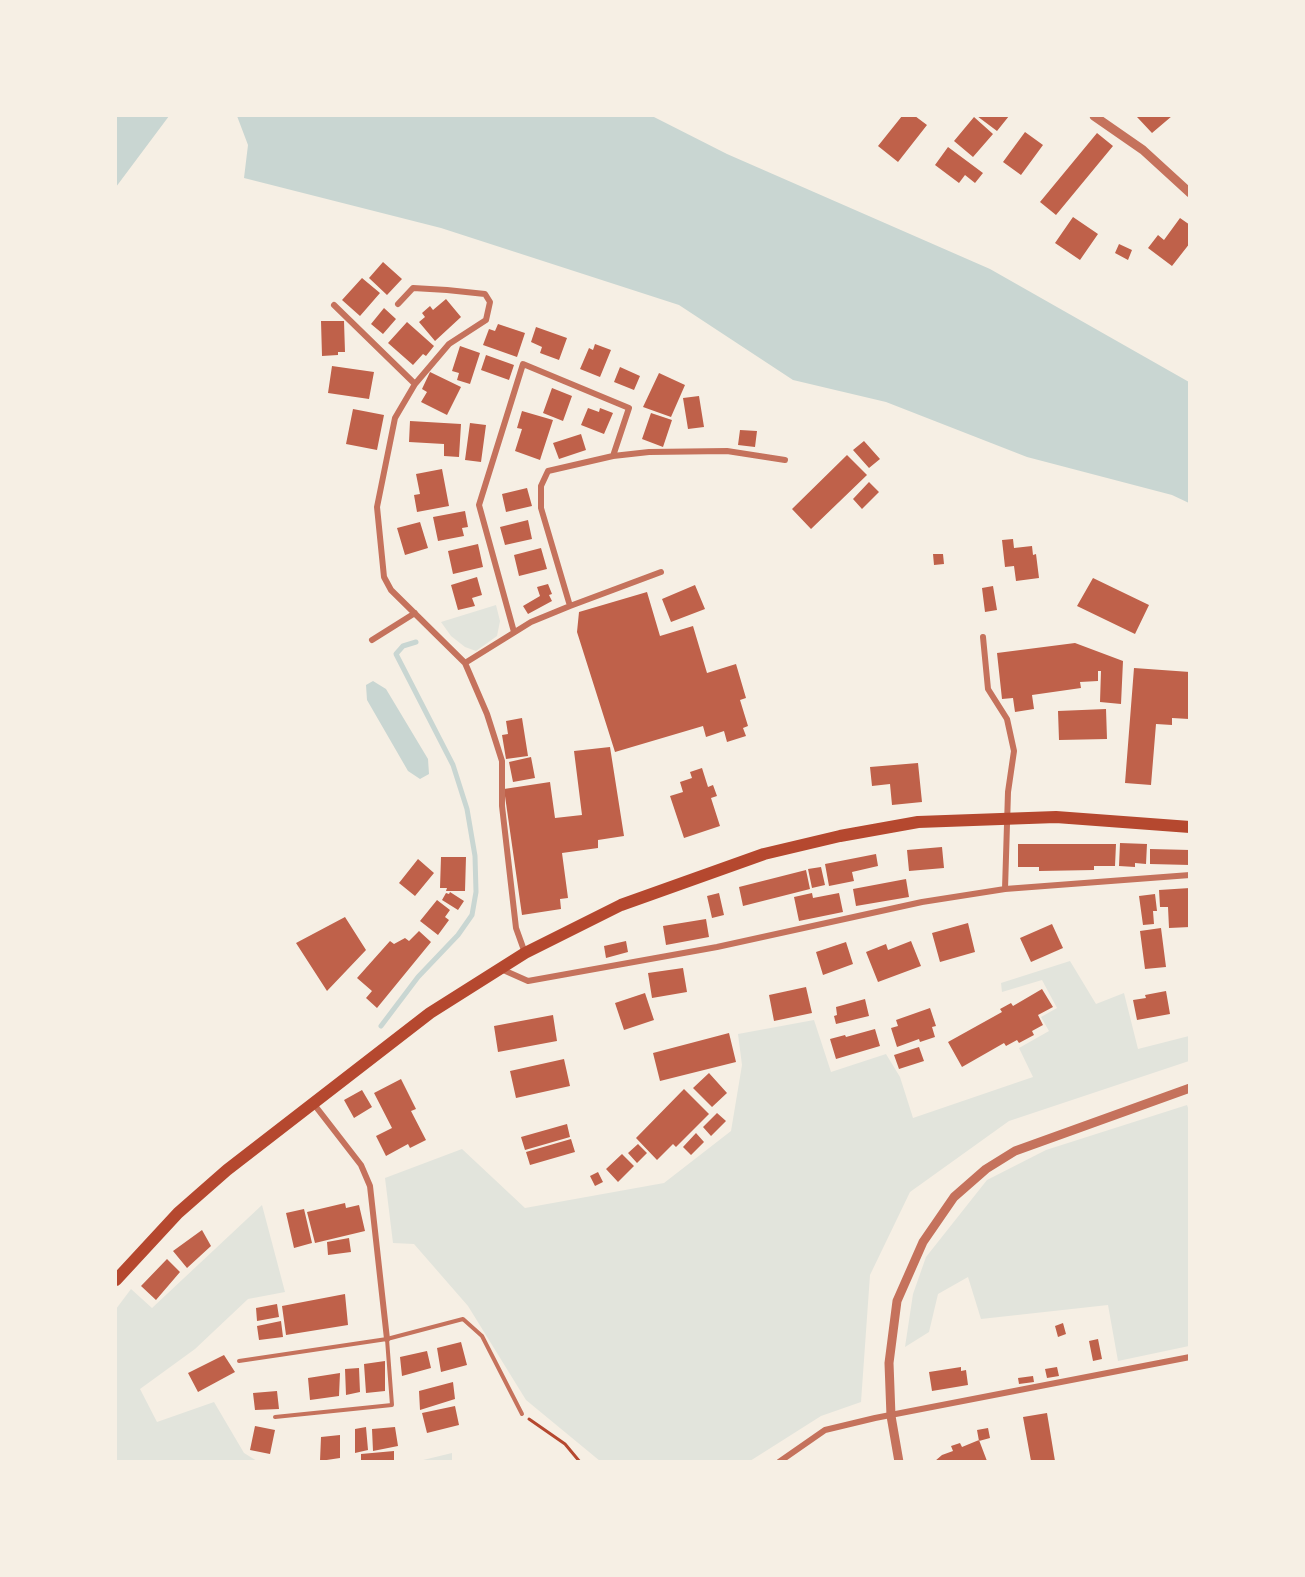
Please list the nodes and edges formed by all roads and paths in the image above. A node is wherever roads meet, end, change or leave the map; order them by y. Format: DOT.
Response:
graph roads {
  1 [pos="1094,116"];
  2 [pos="1190,194"];
  3 [pos="398,304"];
  4 [pos="334,305"];
  5 [pos="415,384"];
  6 [pos="613,456"];
  7 [pos="786,460"];
  8 [pos="661,572"];
  9 [pos="570,606"];
  10 [pos="415,613"];
  11 [pos="514,632"];
  12 [pos="983,637"];
  13 [pos="372,640"];
  14 [pos="465,663"];
  15 [pos="1006,818"];
  16 [pos="1190,826"];
  17 [pos="1190,874"];
  18 [pos="1005,889"];
  19 [pos="525,953"];
  20 [pos="500,969"];
  21 [pos="1190,1088"];
  22 [pos="312,1103"];
  23 [pos="116,1280"];
  24 [pos="387,1339"];
  25 [pos="1190,1357"];
  26 [pos="239,1360"];
  27 [pos="522,1414"];
  28 [pos="891,1416"];
  29 [pos="274,1417"];
  30 [pos="580,1461"];
  31 [pos="779,1461"];
  32 [pos="899,1461"];
  1 -- 2 [label="street"];
  3 -- 5 [label="street"];
  4 -- 5 [label="street"];
  5 -- 10 [label="street"];
  6 -- 7 [label="street"];
  6 -- 9 [label="street"];
  6 -- 11 [label="street"];
  8 -- 9 [label="street"];
  9 -- 11 [label="street"];
  10 -- 13 [label="street"];
  10 -- 14 [label="street"];
  11 -- 14 [label="street"];
  12 -- 15 [label="street"];
  14 -- 19 [label="street"];
  15 -- 16 [label="main road"];
  15 -- 18 [label="street"];
  15 -- 19 [label="main road"];
  17 -- 18 [label="street"];
  18 -- 20 [label="street"];
  19 -- 20 [label="main road"];
  20 -- 22 [label="main road"];
  21 -- 28 [label="street"];
  22 -- 23 [label="main road"];
  22 -- 24 [label="street"];
  24 -- 26 [label="lane"];
  24 -- 27 [label="lane"];
  24 -- 29 [label="lane"];
  25 -- 28 [label="street"];
  27 -- 30 [label="path"];
  28 -- 31 [label="street"];
  28 -- 32 [label="street"];
}
